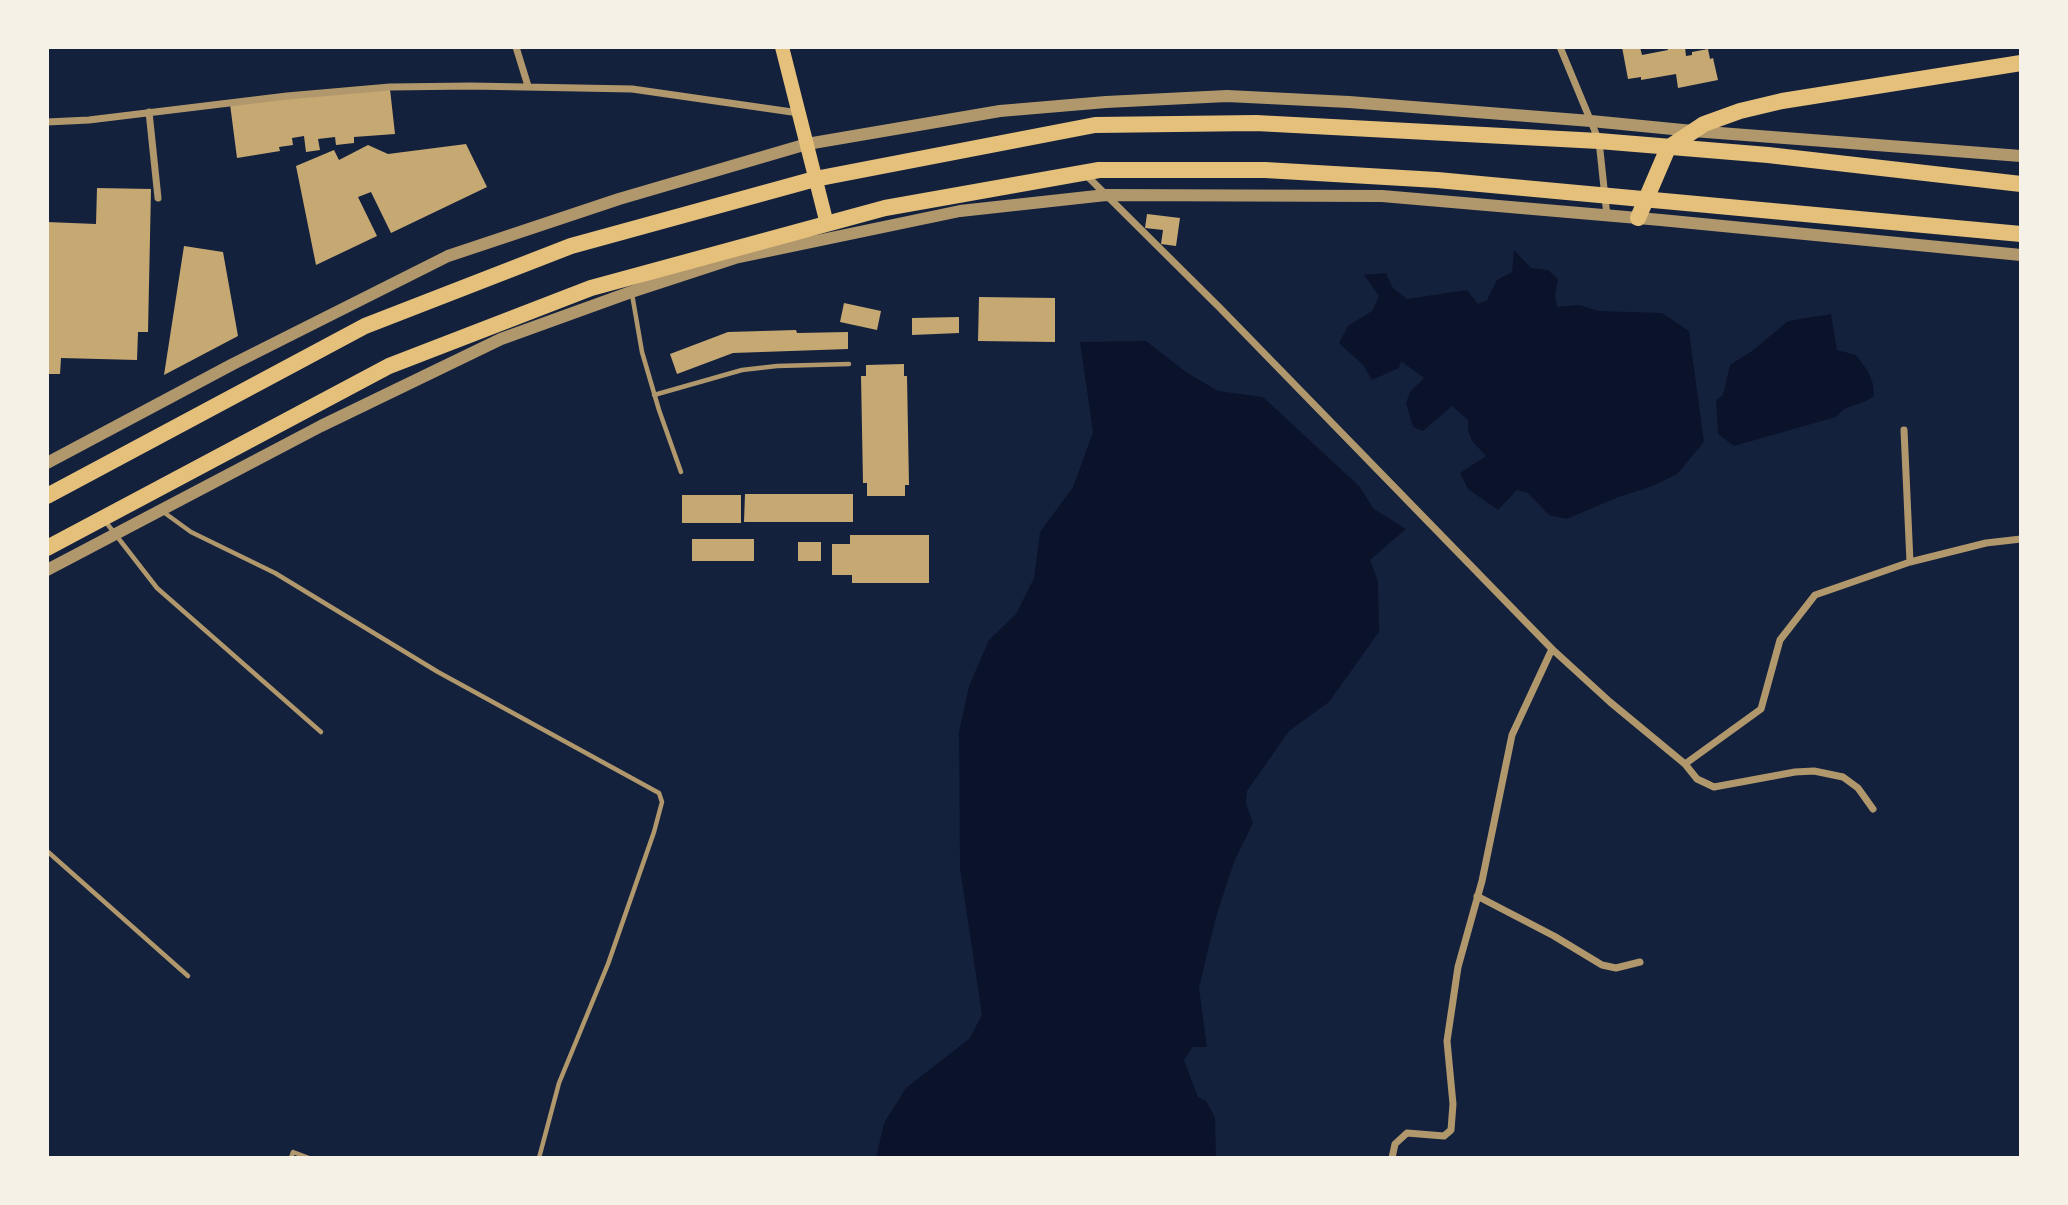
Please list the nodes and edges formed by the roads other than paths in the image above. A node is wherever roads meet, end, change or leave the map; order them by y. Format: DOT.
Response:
graph roads {
  1 [pos="516,47"];
  2 [pos="782,47"];
  3 [pos="1560,47"];
  4 [pos="2021,63"];
  5 [pos="528,86"];
  6 [pos="149,112"];
  7 [pos="800,113"];
  8 [pos="1591,121"];
  9 [pos="47,122"];
  10 [pos="1693,131"];
  11 [pos="1599,141"];
  12 [pos="807,144"];
  13 [pos="1668,148"];
  14 [pos="2021,156"];
  15 [pos="1083,172"];
  16 [pos="816,178"];
  17 [pos="2021,184"];
  18 [pos="1106,195"];
  19 [pos="1605,195"];
  20 [pos="158,198"];
  21 [pos="1646,199"];
  22 [pos="1607,216"];
  23 [pos="1638,218"];
  24 [pos="827,224"];
  25 [pos="2021,234"];
  26 [pos="2021,255"];
  27 [pos="630,285"];
  28 [pos="849,364"];
  29 [pos="654,395"];
  30 [pos="1904,430"];
  31 [pos="47,463"];
  32 [pos="681,472"];
  33 [pos="47,496"];
  34 [pos="162,512"];
  35 [pos="103,519"];
  36 [pos="116,535"];
  37 [pos="2021,539"];
  38 [pos="47,548"];
  39 [pos="1910,562"];
  40 [pos="47,570"];
  41 [pos="1552,649"];
  42 [pos="321,732"];
  43 [pos="1685,764"];
  44 [pos="1873,809"];
  45 [pos="47,851"];
  46 [pos="1477,896"];
  47 [pos="1640,962"];
  48 [pos="188,976"];
  49 [pos="291,1158"];
  50 [pos="309,1158"];
  51 [pos="539,1158"];
  52 [pos="1392,1158"];
  1 -- 5 [label="street"];
  2 -- 7 [label="main road"];
  3 -- 8 [label="street"];
  4 -- 10 [label="main road"];
  5 -- 6 [label="street"];
  5 -- 7 [label="street"];
  6 -- 9 [label="street"];
  6 -- 20 [label="street"];
  7 -- 12 [label="main road"];
  8 -- 10 [label="street"];
  8 -- 11 [label="street"];
  8 -- 12 [label="street"];
  10 -- 13 [label="main road"];
  10 -- 14 [label="street"];
  11 -- 13 [label="main road"];
  11 -- 16 [label="main road"];
  11 -- 19 [label="street"];
  12 -- 16 [label="main road"];
  12 -- 31 [label="street"];
  13 -- 17 [label="main road"];
  13 -- 21 [label="main road"];
  15 -- 18 [label="street"];
  15 -- 19 [label="main road"];
  15 -- 24 [label="main road"];
  16 -- 24 [label="main road"];
  16 -- 33 [label="main road"];
  18 -- 22 [label="street"];
  18 -- 27 [label="street"];
  18 -- 41 [label="street"];
  19 -- 21 [label="main road"];
  19 -- 22 [label="street"];
  21 -- 23 [label="main road"];
  21 -- 25 [label="main road"];
  22 -- 23 [label="street"];
  23 -- 26 [label="street"];
  24 -- 27 [label="main road"];
  27 -- 29 [label="lane"];
  27 -- 34 [label="street"];
  27 -- 35 [label="main road"];
  28 -- 29 [label="lane"];
  29 -- 32 [label="lane"];
  30 -- 39 [label="street"];
  34 -- 36 [label="street"];
  34 -- 51 [label="lane"];
  35 -- 36 [label="lane"];
  35 -- 38 [label="main road"];
  36 -- 40 [label="street"];
  36 -- 42 [label="lane"];
  37 -- 39 [label="street"];
  39 -- 43 [label="street"];
  41 -- 43 [label="street"];
  41 -- 46 [label="street"];
  43 -- 44 [label="street"];
  45 -- 48 [label="lane"];
  46 -- 47 [label="street"];
  46 -- 52 [label="street"];
  49 -- 50 [label="lane"];
}
